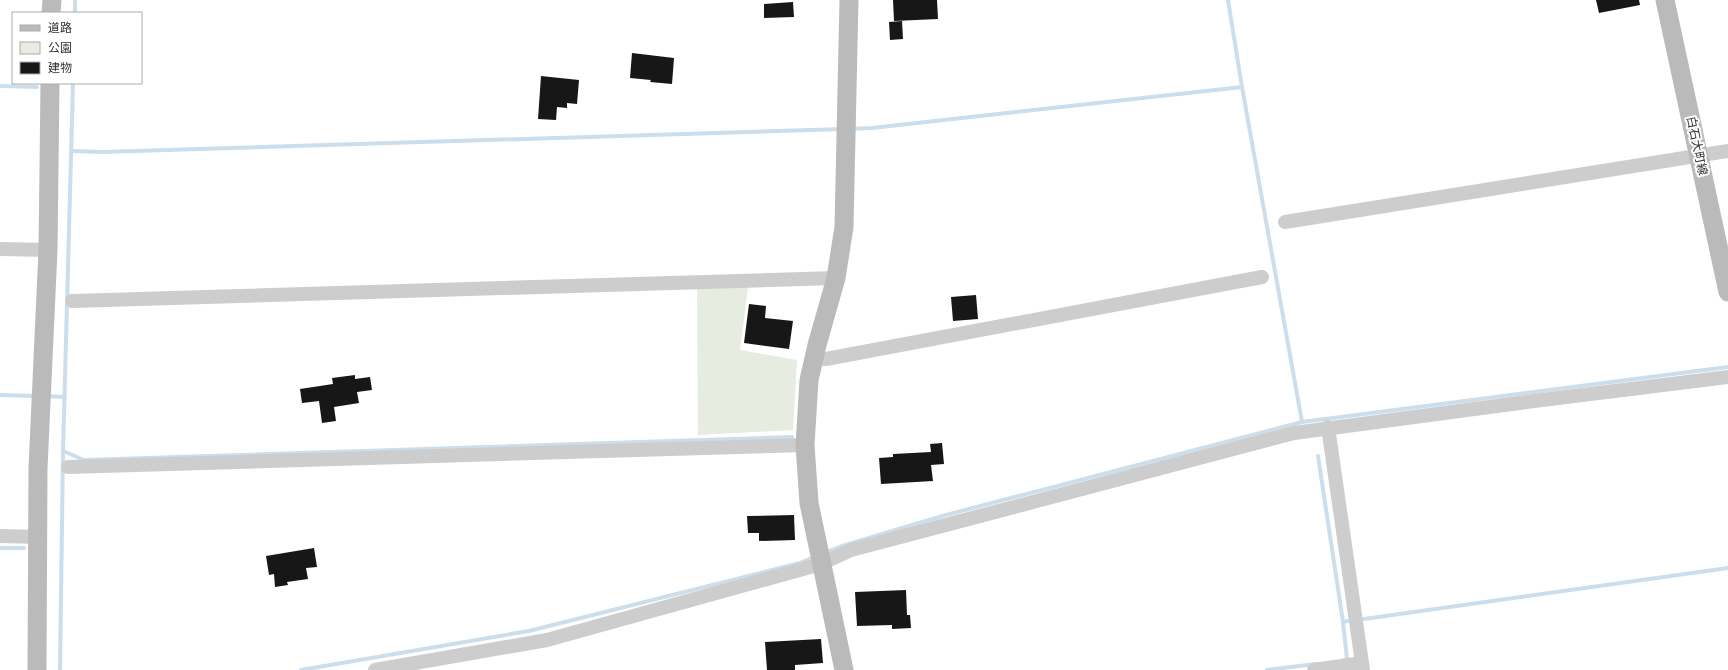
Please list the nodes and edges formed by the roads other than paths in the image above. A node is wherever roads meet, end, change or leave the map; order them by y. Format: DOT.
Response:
graph roads {
  1 [pos="52,0"];
  2 [pos="849,0"];
  3 [pos="1665,0"];
  4 [pos="51,12"];
  5 [pos="50,84"];
  6 [pos="1728,151"];
  7 [pos="1698,156"];
  8 [pos="1285,222"];
  9 [pos="0,249"];
  10 [pos="48,250"];
  11 [pos="1262,277"];
  12 [pos="836,278"];
  13 [pos="1728,292"];
  14 [pos="72,301"];
  15 [pos="814,359"];
  16 [pos="1728,377"];
  17 [pos="1328,427"];
  18 [pos="805,445"];
  19 [pos="68,467"];
  20 [pos="0,536"];
  21 [pos="39,537"];
  22 [pos="820,558"];
  23 [pos="1355,666"];
  24 [pos="37,670"];
  25 [pos="375,670"];
  26 [pos="844,670"];
  27 [pos="1314,670"];
  1 -- 4 [label="street"];
  2 -- 12 [label="street"];
  3 -- 7 [label="street, 白石大町線"];
  5 -- 10 [label="street"];
  6 -- 7 [label="street"];
  7 -- 8 [label="street"];
  7 -- 13 [label="street, 白石大町線"];
  9 -- 10 [label="street"];
  10 -- 21 [label="street"];
  11 -- 15 [label="street"];
  12 -- 14 [label="street"];
  12 -- 15 [label="street"];
  15 -- 18 [label="street"];
  16 -- 17 [label="street"];
  17 -- 22 [label="street"];
  17 -- 23 [label="street"];
  18 -- 19 [label="street"];
  18 -- 22 [label="street"];
  20 -- 21 [label="street"];
  21 -- 24 [label="street"];
  22 -- 25 [label="street"];
  22 -- 26 [label="street"];
  23 -- 27 [label="street"];
}
